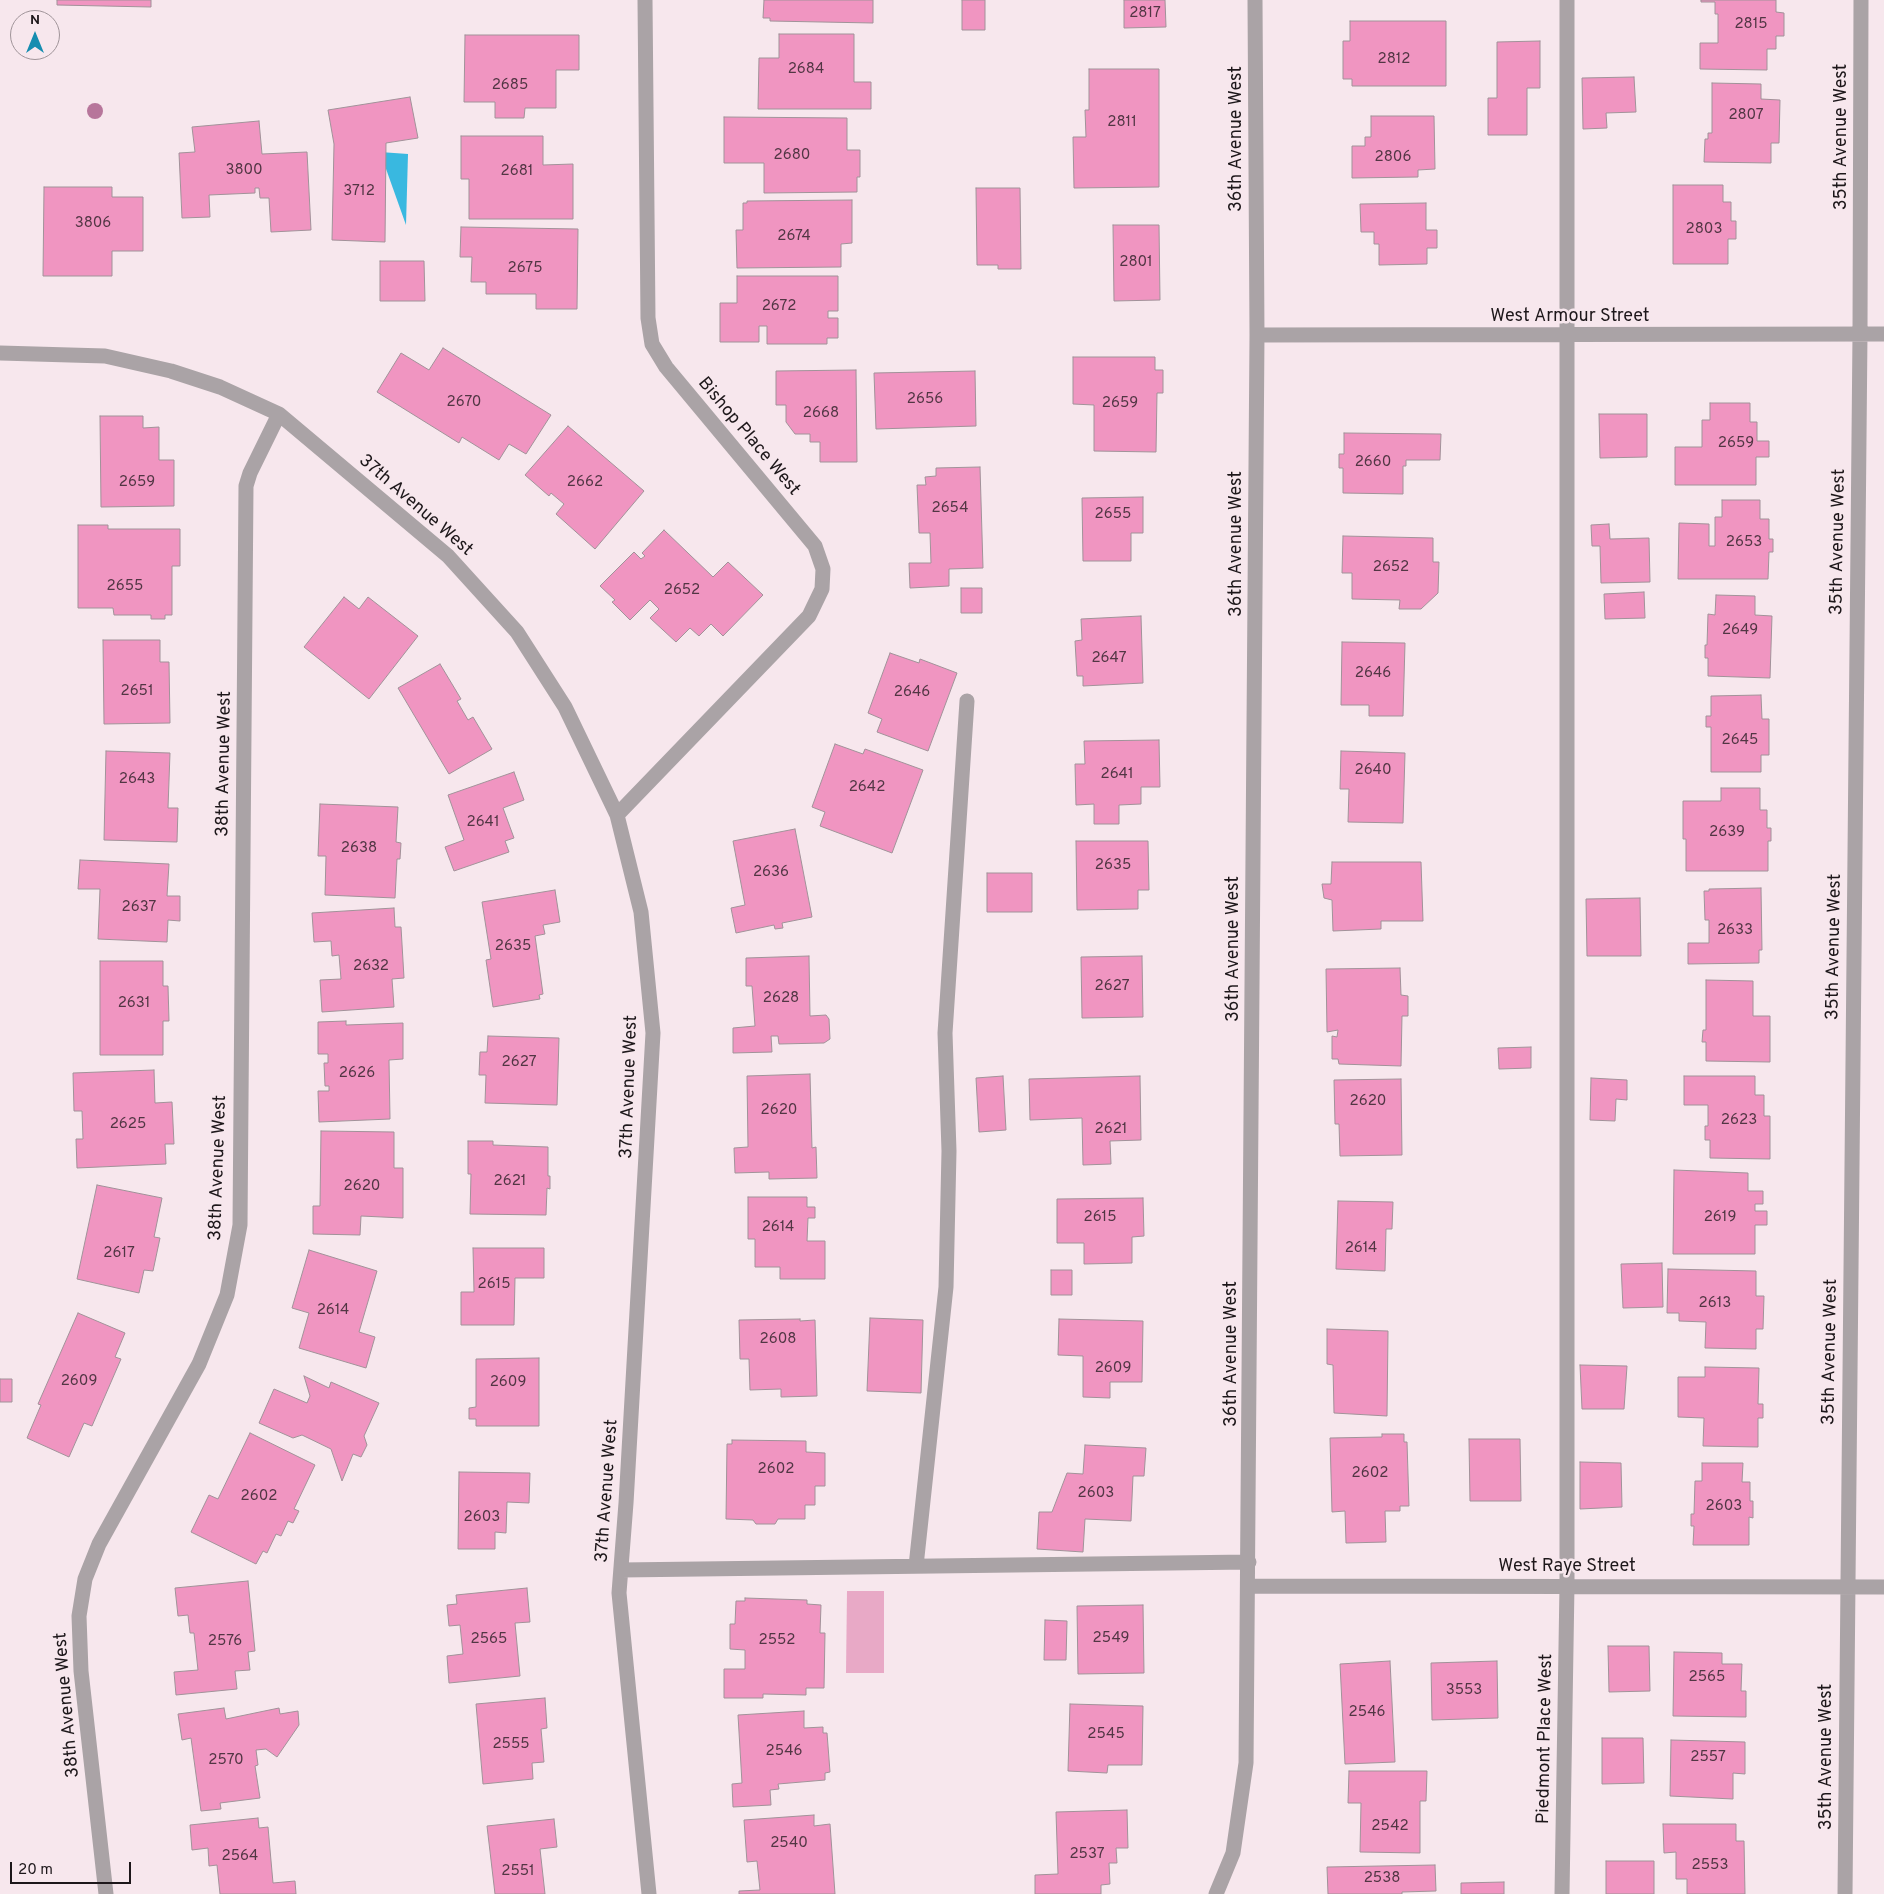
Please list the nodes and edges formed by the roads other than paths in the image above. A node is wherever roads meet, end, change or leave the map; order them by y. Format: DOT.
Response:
graph roads {
  1 [pos="645,0"];
  2 [pos="1255,0"];
  3 [pos="1567,0"];
  4 [pos="1861,0"];
  5 [pos="1860,334"];
  6 [pos="1884,334"];
  7 [pos="1257,335"];
  8 [pos="1566,336"];
  9 [pos="0,353"];
  10 [pos="279,414"];
  11 [pos="967,701"];
  12 [pos="617,815"];
  13 [pos="1249,1562"];
  14 [pos="916,1566"];
  15 [pos="621,1570"];
  16 [pos="1566,1585"];
  17 [pos="1249,1586"];
  18 [pos="1847,1587"];
  19 [pos="1884,1587"];
  20 [pos="106,1894"];
  21 [pos="648,1894"];
  22 [pos="1216,1894"];
  23 [pos="1562,1894"];
  24 [pos="1845,1894"];
  1 -- 12 [label="street, Bishop Place West"];
  2 -- 7 [label="street, 36th Avenue West"];
  3 -- 8 [label="street, Piedmont Place West"];
  4 -- 5 [label="street, 35th Avenue West"];
  5 -- 6 [label="street, West Armour Street"];
  5 -- 8 [label="street, West Armour Street"];
  5 -- 18 [label="street, 35th Avenue West"];
  7 -- 8 [label="street, West Armour Street"];
  7 -- 13 [label="street, 36th Avenue West"];
  8 -- 16 [label="street, Piedmont Place West"];
  9 -- 10 [label="street"];
  10 -- 12 [label="street, 37th Avenue West"];
  10 -- 20 [label="street, 38th Avenue West"];
  11 -- 14 [label="street"];
  12 -- 15 [label="street, 37th Avenue West"];
  13 -- 14 [label="street"];
  13 -- 17 [label="street, 36th Avenue West"];
  14 -- 15 [label="street"];
  15 -- 21 [label="street, 37th Avenue West"];
  16 -- 17 [label="street, West Raye Street"];
  16 -- 18 [label="street, West Raye Street"];
  16 -- 23 [label="street, Piedmont Place West"];
  17 -- 22 [label="street, 36th Avenue West"];
  18 -- 19 [label="street, West Raye Street"];
  18 -- 24 [label="street, 35th Avenue West"];
}
